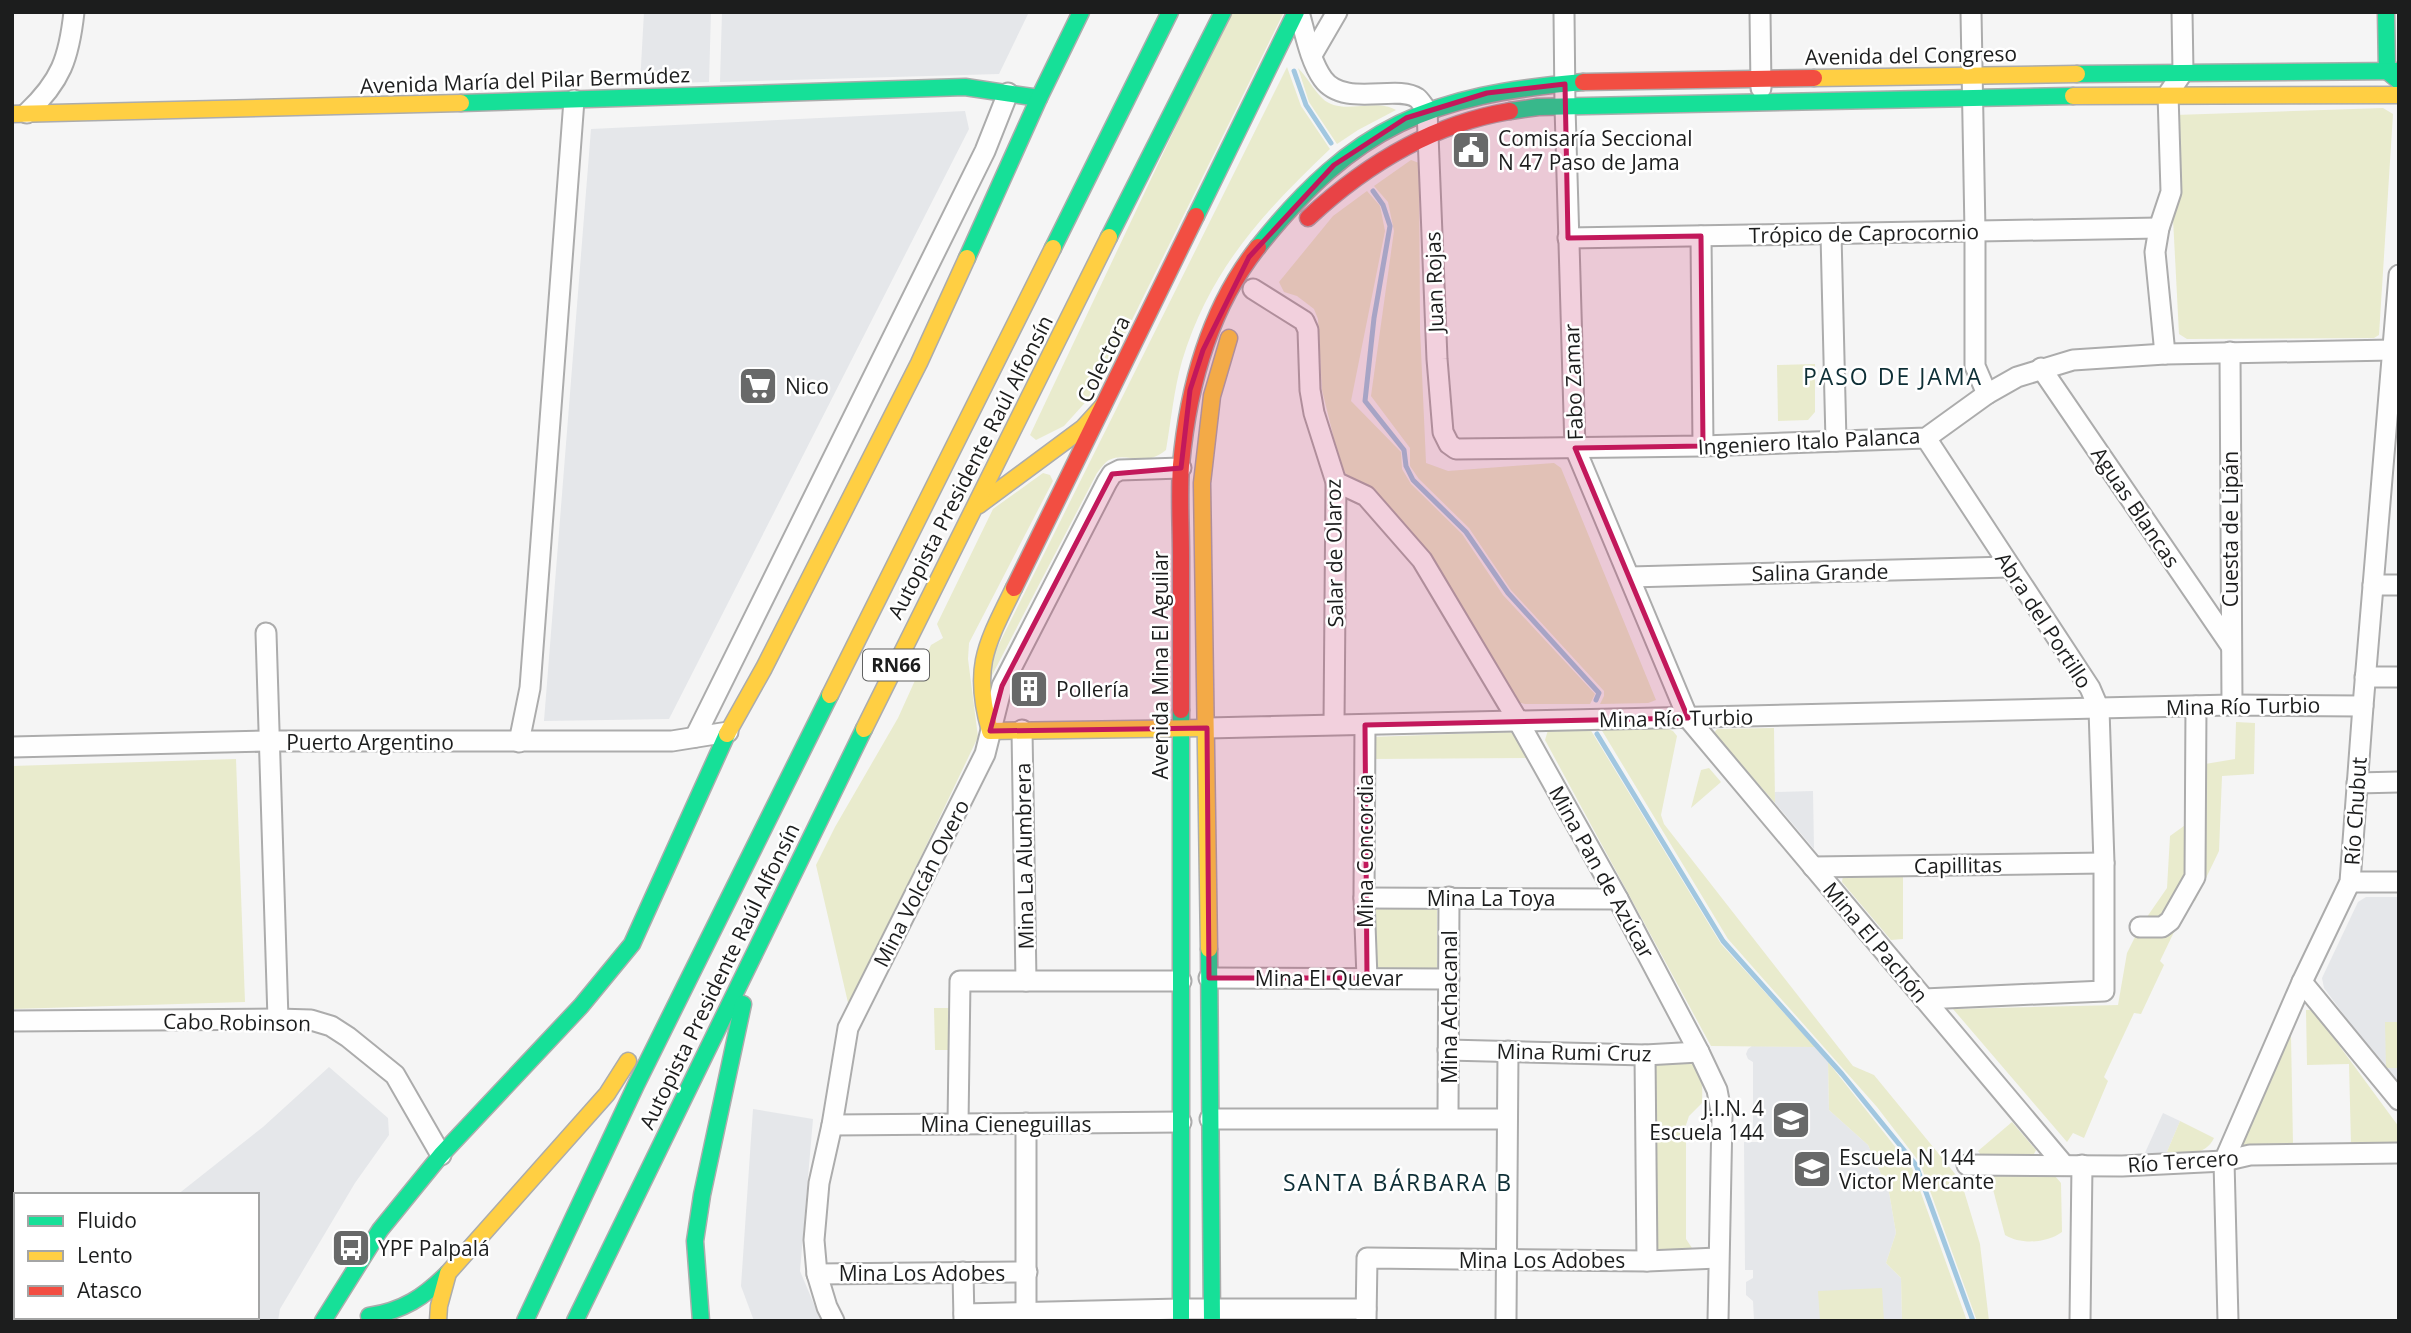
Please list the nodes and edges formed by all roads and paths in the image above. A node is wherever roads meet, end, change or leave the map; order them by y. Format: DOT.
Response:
graph roads {
  1 [pos="74,12"];
  2 [pos="1082,12"];
  3 [pos="1170,12"];
  4 [pos="1223,12"];
  5 [pos="1297,12"];
  6 [pos="1337,12"];
  7 [pos="1564,12"];
  8 [pos="1760,12"];
  9 [pos="1971,12"];
  10 [pos="2182,12"];
  11 [pos="2386,12"];
  12 [pos="1312,55"];
  13 [pos="2183,72"];
  14 [pos="1971,74"];
  15 [pos="2395,74"];
  16 [pos="1761,79"];
  17 [pos="1565,84"];
  18 [pos="1008,93"];
  19 [pos="2168,94"];
  20 [pos="2399,95"];
  21 [pos="1039,98"];
  22 [pos="1972,98"];
  23 [pos="574,100"];
  24 [pos="1761,103"];
  25 [pos="1565,107"];
  26 [pos="1427,110"];
  27 [pos="20,113"];
  28 [pos="1430,135"];
  29 [pos="2159,229"];
  30 [pos="1295,231"];
  31 [pos="1975,232"];
  32 [pos="1830,234"];
  33 [pos="1701,236"];
  34 [pos="1568,238"];
  35 [pos="1258,281"];
  36 [pos="2398,285"];
  37 [pos="2393,350"];
  38 [pos="2230,352"];
  39 [pos="2165,354"];
  40 [pos="2041,368"];
  41 [pos="2394,392"];
  42 [pos="1987,394"];
  43 [pos="1103,406"];
  44 [pos="1926,438"];
  45 [pos="1836,441"];
  46 [pos="1703,446"];
  47 [pos="1575,447"];
  48 [pos="1456,449"];
  49 [pos="1181,468"];
  50 [pos="2390,477"];
  51 [pos="1336,482"];
  52 [pos="971,512"];
  53 [pos="2010,567"];
  54 [pos="1630,577"];
  55 [pos="2373,586"];
  56 [pos="2399,586"];
  57 [pos="265,633"];
  58 [pos="2231,646"];
  59 [pos="2365,677"];
  60 [pos="2399,677"];
  61 [pos="2232,705"];
  62 [pos="2196,706"];
  63 [pos="2363,706"];
  64 [pos="2099,709"];
  65 [pos="1688,718"];
  66 [pos="1517,719"];
  67 [pos="1334,723"];
  68 [pos="1365,725"];
  69 [pos="1181,728"];
  70 [pos="1206,728"];
  71 [pos="990,730"];
  72 [pos="1023,730"];
  73 [pos="728,732"];
  74 [pos="695,737"];
  75 [pos="270,741"];
  76 [pos="807,742"];
  77 [pos="519,743"];
  78 [pos="12,747"];
  79 [pos="2399,782"];
  80 [pos="2357,783"];
  81 [pos="2104,863"];
  82 [pos="1813,867"];
  83 [pos="2350,882"];
  84 [pos="2399,882"];
  85 [pos="1449,897"];
  86 [pos="1364,898"];
  87 [pos="1618,899"];
  88 [pos="2140,927"];
  89 [pos="757,944"];
  90 [pos="1209,978"];
  91 [pos="1367,978"];
  92 [pos="1449,979"];
  93 [pos="1026,981"];
  94 [pos="1181,981"];
  95 [pos="2302,982"];
  96 [pos="1924,999"];
  97 [pos="278,1019"];
  98 [pos="12,1021"];
  99 [pos="1181,1050"];
  100 [pos="1448,1050"];
  101 [pos="1210,1051"];
  102 [pos="1508,1051"];
  103 [pos="1699,1052"];
  104 [pos="1645,1055"];
  105 [pos="2399,1100"];
  106 [pos="1448,1117"];
  107 [pos="1210,1119"];
  108 [pos="1506,1119"];
  109 [pos="1181,1122"];
  110 [pos="958,1124"];
  111 [pos="1026,1124"];
  112 [pos="832,1125"];
  113 [pos="2399,1153"];
  114 [pos="441,1155"];
  115 [pos="2224,1161"];
  116 [pos="1967,1165"];
  117 [pos="2073,1165"];
  118 [pos="1718,1258"];
  119 [pos="1505,1261"];
  120 [pos="1647,1261"];
  121 [pos="963,1272"];
  122 [pos="1027,1272"];
  123 [pos="448,1273"];
  124 [pos="817,1274"];
  125 [pos="360,1312"];
  126 [pos="1026,1314"];
  127 [pos="1181,1315"];
  128 [pos="1212,1315"];
  129 [pos="1366,1315"];
  130 [pos="964,1318"];
  131 [pos="323,1321"];
  132 [pos="438,1321"];
  133 [pos="525,1321"];
  134 [pos="575,1321"];
  135 [pos="701,1321"];
  136 [pos="834,1321"];
  137 [pos="1506,1321"];
  138 [pos="1718,1321"];
  139 [pos="2080,1321"];
  140 [pos="2228,1321"];
  1 -- 27 [label="street"];
  2 -- 21 [label="main road"];
  3 -- 76 [label="main road, Autopista Presidente Raúl Alfonsín / RN66"];
  4 -- 52 [label="main road, Autopista Presidente Raúl Alfonsín / RN66"];
  5 -- 12 [label="street"];
  5 -- 43 [label="main road, Colectora"];
  6 -- 12 [label="street"];
  7 -- 17 [label="street, Fabo Zamar"];
  8 -- 16 [label="street"];
  9 -- 14 [label="street"];
  10 -- 13 [label="street"];
  11 -- 15 [label="main road"];
  12 -- 26 [label="street"];
  13 -- 14 [label="main road, Avenida del Congreso"];
  13 -- 15 [label="main road, Avenida del Congreso"];
  13 -- 19 [label="street"];
  14 -- 16 [label="main road, Avenida del Congreso"];
  14 -- 22 [label="street"];
  16 -- 17 [label="main road, Avenida del Congreso"];
  16 -- 24 [label="street"];
  17 -- 25 [label="street, Fabo Zamar"];
  17 -- 26 [label="main road, Avenida del Congreso"];
  18 -- 21 [label="main road, Avenida María del Pilar Bermúdez"];
  18 -- 23 [label="main road, Avenida María del Pilar Bermúdez"];
  18 -- 74 [label="street"];
  19 -- 20 [label="main road, Avenida del Congreso"];
  19 -- 22 [label="main road, Avenida del Congreso"];
  19 -- 29 [label="street"];
  21 -- 73 [label="main road"];
  22 -- 24 [label="main road, Avenida del Congreso"];
  22 -- 31 [label="street"];
  23 -- 27 [label="main road, Avenida María del Pilar Bermúdez"];
  23 -- 77 [label="street"];
  24 -- 25 [label="main road, Avenida del Congreso"];
  25 -- 28 [label="main road, Avenida del Congreso"];
  25 -- 34 [label="street, Fabo Zamar"];
  26 -- 28 [label="street, Juan Rojas"];
  26 -- 49 [label="main road, Avenida Mina El Aguilar"];
  28 -- 30 [label="main road"];
  28 -- 48 [label="street, Juan Rojas"];
  29 -- 31 [label="street, Trópico de Caprocornio"];
  29 -- 39 [label="street"];
  31 -- 32 [label="street, Trópico de Caprocornio"];
  31 -- 42 [label="street"];
  32 -- 33 [label="street, Trópico de Caprocornio"];
  32 -- 45 [label="street"];
  33 -- 34 [label="street, Trópico de Caprocornio"];
  33 -- 46 [label="street"];
  34 -- 47 [label="street, Fabo Zamar"];
  35 -- 51 [label="street, Salar de Olaroz"];
  35 -- 70 [label="main road, Avenida Mina El Aguilar"];
  36 -- 37 [label="street, Río Chubut"];
  37 -- 38 [label="street, Ingeniero Italo Palanca"];
  37 -- 41 [label="street, Río Chubut"];
  38 -- 39 [label="street, Ingeniero Italo Palanca"];
  38 -- 58 [label="street, Cuesta de Lipán"];
  39 -- 40 [label="street, Ingeniero Italo Palanca"];
  40 -- 42 [label="street, Ingeniero Italo Palanca"];
  40 -- 58 [label="street, Aguas Blancas"];
  41 -- 50 [label="street, Río Chubut"];
  42 -- 44 [label="street, Ingeniero Italo Palanca"];
  43 -- 52 [label="main road"];
  43 -- 71 [label="main road, Colectora"];
  44 -- 45 [label="street, Ingeniero Italo Palanca"];
  44 -- 53 [label="street, Abra del Portillo"];
  45 -- 46 [label="street, Ingeniero Italo Palanca"];
  46 -- 47 [label="street, Ingeniero Italo Palanca"];
  47 -- 48 [label="street, Ingeniero Italo Palanca"];
  47 -- 54 [label="street, Fabo Zamar"];
  49 -- 69 [label="main road, Avenida Mina El Aguilar"];
  49 -- 71 [label="street, Mina Volcán Overo"];
  50 -- 55 [label="street, Río Chubut"];
  51 -- 66 [label="street, Mina Pan de Azúcar"];
  51 -- 67 [label="street, Salar de Olaroz"];
  52 -- 89 [label="main road, Autopista Presidente Raúl Alfonsín / RN66"];
  53 -- 54 [label="street, Salina Grande"];
  53 -- 64 [label="street, Abra del Portillo"];
  54 -- 65 [label="street, Fabo Zamar"];
  55 -- 56 [label="street"];
  55 -- 59 [label="street, Río Chubut"];
  57 -- 75 [label="street"];
  58 -- 61 [label="street, Cuesta de Lipán"];
  59 -- 60 [label="street"];
  59 -- 63 [label="street, Río Chubut"];
  61 -- 62 [label="street, Mina Río Turbio"];
  61 -- 63 [label="street, Mina Río Turbio"];
  62 -- 64 [label="street, Mina Río Turbio"];
  62 -- 88 [label="street"];
  63 -- 80 [label="street, Río Chubut"];
  64 -- 65 [label="street, Mina Río Turbio"];
  64 -- 81 [label="street, Abra del Portillo"];
  65 -- 66 [label="street, Mina Río Turbio"];
  65 -- 82 [label="street, Mina El Pachón"];
  66 -- 68 [label="street, Mina Río Turbio"];
  66 -- 87 [label="street, Mina Pan de Azúcar"];
  67 -- 68 [label="street, Mina Río Turbio"];
  67 -- 70 [label="street, Mina Río Turbio"];
  68 -- 86 [label="street, Mina Concordia"];
  69 -- 70 [label="main road, Mina Río Turbio"];
  69 -- 72 [label="main road, Mina Río Turbio"];
  69 -- 94 [label="main road, Avenida Mina El Aguilar"];
  70 -- 90 [label="main road, Avenida Mina El Aguilar"];
  71 -- 72 [label="main road, Mina Río Turbio"];
  71 -- 112 [label="street, Mina Volcán Overo"];
  72 -- 93 [label="street, Mina La Alumbrera"];
  73 -- 74 [label="street, Puerto Argentino"];
  73 -- 114 [label="main road"];
  74 -- 77 [label="street, Puerto Argentino"];
  75 -- 77 [label="street, Puerto Argentino"];
  75 -- 78 [label="street, Puerto Argentino"];
  75 -- 97 [label="street"];
  76 -- 123 [label="main road"];
  76 -- 133 [label="main road, Autopista Presidente Raúl Alfonsín / RN66"];
  79 -- 80 [label="street"];
  80 -- 83 [label="street, Río Chubut"];
  81 -- 82 [label="street, Capillitas"];
  81 -- 96 [label="street, Abra del Portillo"];
  82 -- 96 [label="street, Mina El Pachón"];
  83 -- 84 [label="street"];
  83 -- 95 [label="street, Río Chubut"];
  85 -- 86 [label="street, Mina La Toya"];
  85 -- 87 [label="street, Mina La Toya"];
  85 -- 92 [label="street, Mina Achacanal"];
  86 -- 91 [label="street, Mina Concordia"];
  87 -- 103 [label="street, Mina Pan de Azúcar"];
  89 -- 134 [label="main road, Autopista Presidente Raúl Alfonsín / RN66"];
  89 -- 135 [label="main road"];
  90 -- 91 [label="street, Mina El Quevar"];
  90 -- 101 [label="main road, Avenida Mina El Aguilar"];
  91 -- 92 [label="street, Mina El Quevar"];
  92 -- 100 [label="street, Mina Achacanal"];
  93 -- 94 [label="street"];
  93 -- 110 [label="street"];
  94 -- 99 [label="main road, Avenida Mina El Aguilar"];
  95 -- 105 [label="street"];
  95 -- 115 [label="street, Río Chubut"];
  96 -- 117 [label="street, Mina El Pachón"];
  97 -- 98 [label="street, Cabo Robinson"];
  97 -- 114 [label="street, Cabo Robinson"];
  99 -- 101 [label="main road"];
  99 -- 109 [label="main road, Avenida Mina El Aguilar"];
  100 -- 102 [label="street, Mina Rumi Cruz"];
  100 -- 106 [label="street, Mina Achacanal"];
  101 -- 107 [label="main road, Avenida Mina El Aguilar"];
  102 -- 104 [label="street, Mina Rumi Cruz"];
  102 -- 108 [label="street"];
  103 -- 104 [label="street, Mina Rumi Cruz"];
  103 -- 118 [label="street, Mina Pan de Azúcar"];
  104 -- 120 [label="street"];
  106 -- 107 [label="street"];
  106 -- 108 [label="street"];
  107 -- 128 [label="main road, Avenida Mina El Aguilar"];
  108 -- 119 [label="street"];
  109 -- 111 [label="street, Mina Cieneguillas"];
  109 -- 127 [label="main road, Avenida Mina El Aguilar"];
  110 -- 111 [label="street, Mina Cieneguillas"];
  110 -- 112 [label="street, Mina Cieneguillas"];
  111 -- 122 [label="street"];
  112 -- 124 [label="street, Mina Volcán Overo"];
  113 -- 115 [label="street, Río Tercero"];
  114 -- 125 [label="main road"];
  115 -- 117 [label="street, Río Tercero"];
  115 -- 140 [label="street, Río Chubut"];
  116 -- 117 [label="street, Río Tercero"];
  117 -- 139 [label="street"];
  118 -- 120 [label="street, Mina Los Adobes"];
  118 -- 138 [label="street, Mina Pan de Azúcar"];
  119 -- 120 [label="street, Mina Los Adobes"];
  119 -- 129 [label="street, Mina Los Adobes"];
  119 -- 137 [label="street"];
  121 -- 122 [label="street, Mina Los Adobes"];
  121 -- 124 [label="street, Mina Los Adobes"];
  121 -- 130 [label="street"];
  122 -- 126 [label="street"];
  123 -- 125 [label="main road"];
  123 -- 132 [label="main road"];
  124 -- 136 [label="street, Mina Volcán Overo"];
  125 -- 131 [label="main road"];
  126 -- 127 [label="street, Mina Los Adobes"];
  126 -- 130 [label="street, Mina Los Adobes"];
  127 -- 128 [label="street, Mina Los Adobes"];
  128 -- 129 [label="street, Mina Los Adobes"];
}
